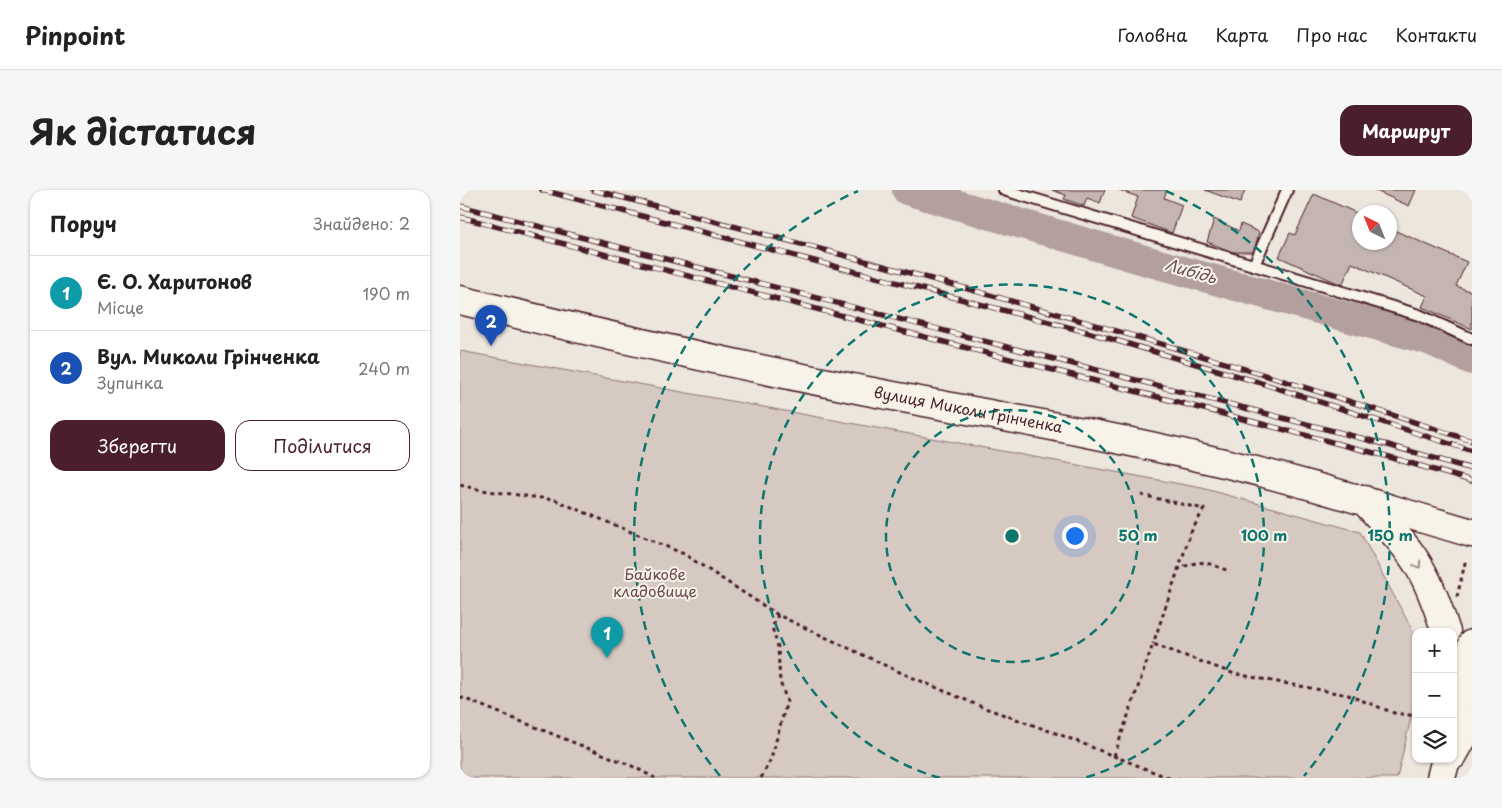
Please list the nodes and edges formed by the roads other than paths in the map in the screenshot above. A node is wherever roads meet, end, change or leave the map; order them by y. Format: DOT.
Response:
graph roads {
  1 [pos="1004,190"];
  2 [pos="1287,190"];
  3 [pos="1254,265"];
  4 [pos="460,300"];
  5 [pos="1472,339"];
  6 [pos="1364,500"];
  7 [pos="1472,533"];
  8 [pos="1445,628"];
  9 [pos="1472,644"];
  10 [pos="1455,673"];
  11 [pos="1460,695"];
  12 [pos="1455,718"];
  13 [pos="1472,722"];
  14 [pos="1447,766"];
  1 -- 3 [label="lane"];
  2 -- 3 [label="lane"];
  3 -- 5 [label="lane"];
  4 -- 6 [label="main road, вулиця Миколи Грінченка"];
  6 -- 7 [label="main road, вулиця Миколи Грінченка"];
  6 -- 8 [label="main road, one-way"];
  9 -- 11 [label="main road"];
  10 -- 11 [label="main road"];
  11 -- 12 [label="main road"];
  13 -- 14 [label="main road"];
}
